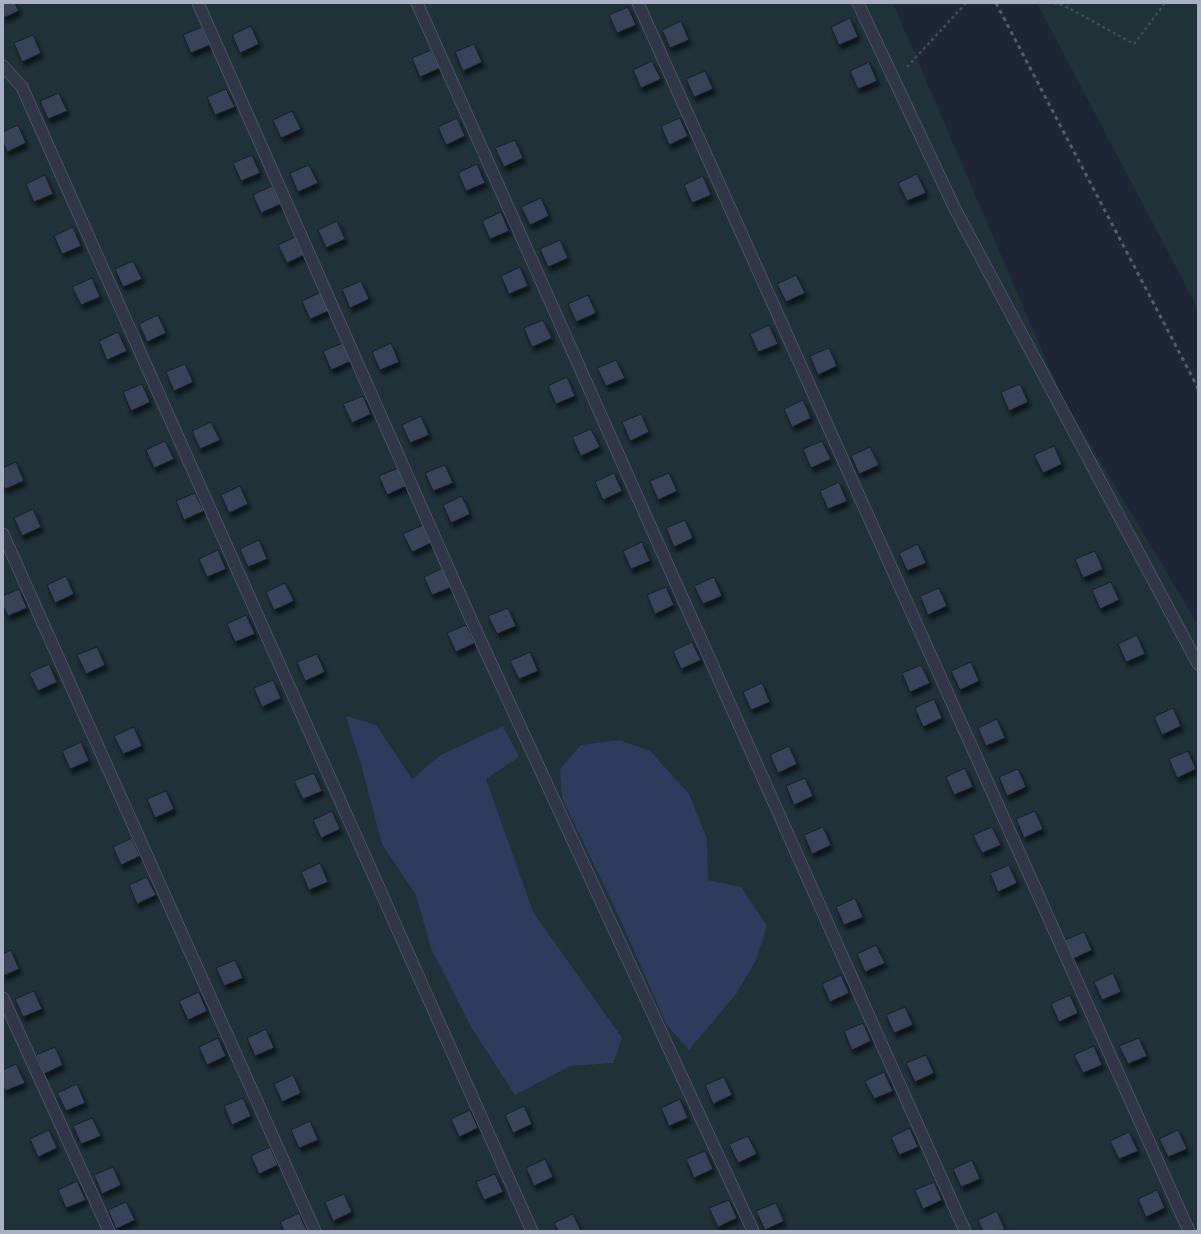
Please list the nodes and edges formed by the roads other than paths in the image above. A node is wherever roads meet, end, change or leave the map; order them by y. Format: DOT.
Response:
graph roads {
  1 [pos="198,3"];
  2 [pos="417,3"];
  3 [pos="638,3"];
  4 [pos="858,3"];
  5 [pos="3,66"];
  6 [pos="3,534"];
  7 [pos="1198,664"];
  8 [pos="3,998"];
  9 [pos="109,1231"];
  10 [pos="315,1231"];
  11 [pos="532,1231"];
  12 [pos="753,1231"];
  13 [pos="965,1231"];
  14 [pos="1189,1231"];
  1 -- 12 [label="lane"];
  2 -- 13 [label="lane"];
  3 -- 14 [label="lane"];
  4 -- 7 [label="lane"];
  5 -- 11 [label="lane"];
  6 -- 10 [label="lane"];
  8 -- 9 [label="lane"];
}
